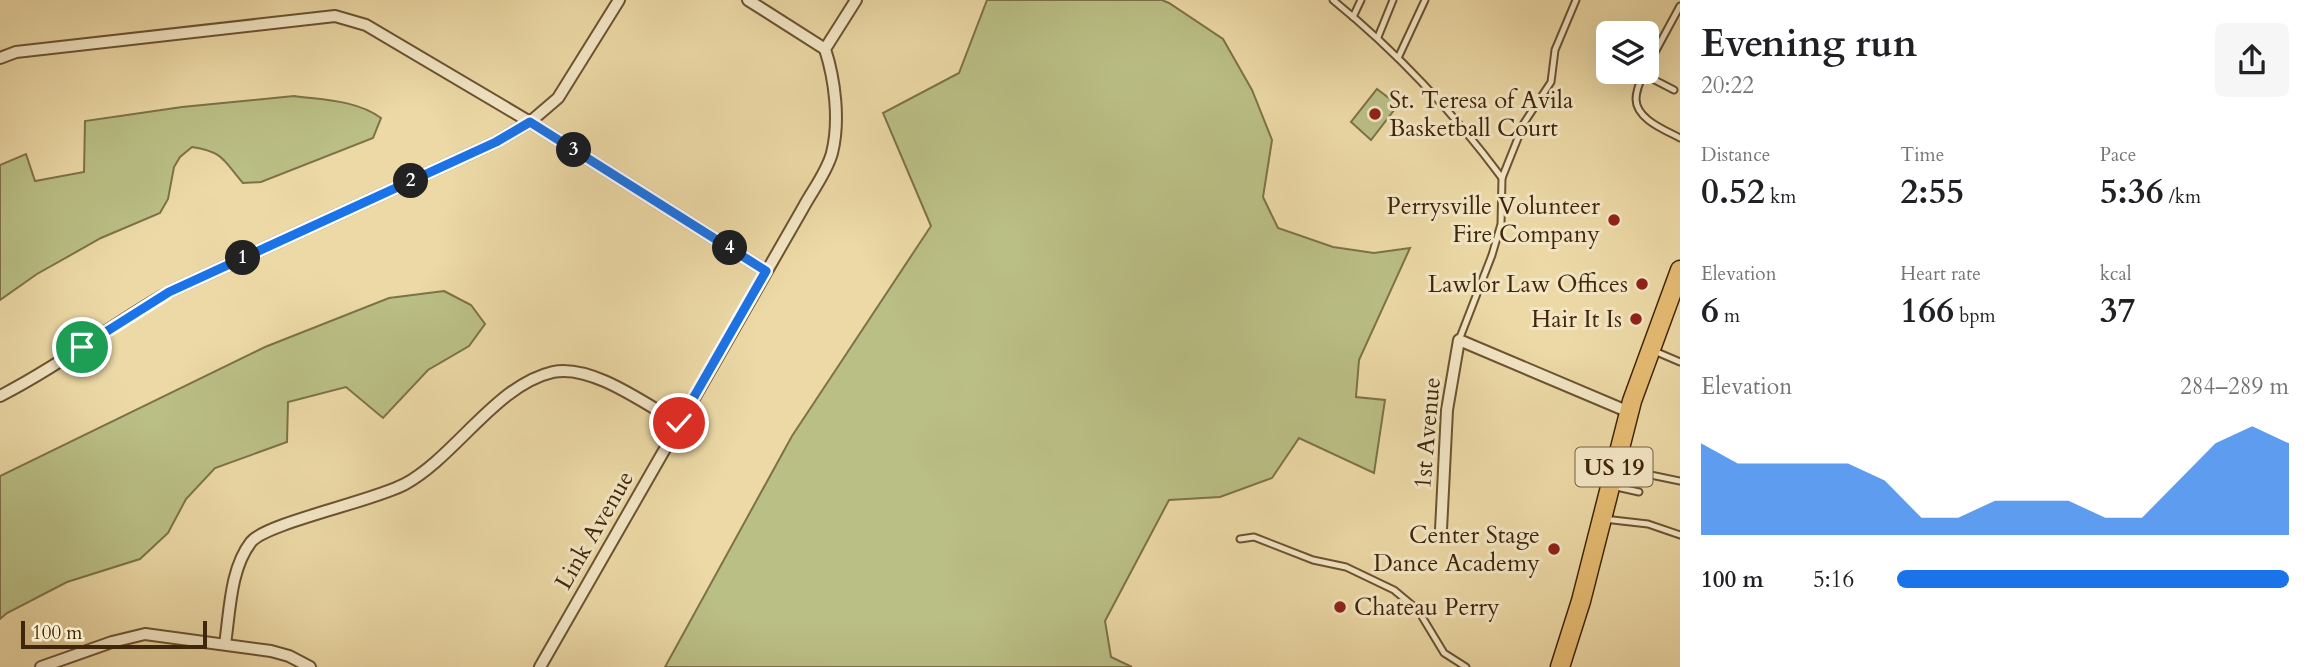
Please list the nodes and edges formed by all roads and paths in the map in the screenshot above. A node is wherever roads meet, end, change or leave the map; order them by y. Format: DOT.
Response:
graph roads {
  1 [pos="619,0"];
  2 [pos="748,0"];
  3 [pos="856,0"];
  4 [pos="1361,0"];
  5 [pos="1393,0"];
  6 [pos="1425,0"];
  7 [pos="1576,0"];
  8 [pos="1337,1"];
  9 [pos="1680,5"];
  10 [pos="1353,17"];
  11 [pos="1378,37"];
  12 [pos="1659,45"];
  13 [pos="825,49"];
  14 [pos="0,58"];
  15 [pos="1398,58"];
  16 [pos="1659,80"];
  17 [pos="1641,84"];
  18 [pos="1674,90"];
  19 [pos="530,122"];
  20 [pos="1680,138"];
  21 [pos="1502,178"];
  22 [pos="1680,270"];
  23 [pos="766,271"];
  24 [pos="1459,340"];
  25 [pos="1649,349"];
  26 [pos="1680,362"];
  27 [pos="0,396"];
  28 [pos="1629,412"];
  29 [pos="679,423"];
  30 [pos="1612,476"];
  31 [pos="1680,481"];
  32 [pos="1639,492"];
  33 [pos="1601,518"];
  34 [pos="1441,530"];
  35 [pos="1680,536"];
  36 [pos="1240,538"];
  37 [pos="225,644"];
  38 [pos="41,667"];
  39 [pos="310,667"];
  40 [pos="540,667"];
  41 [pos="1466,667"];
  42 [pos="1560,667"];
  1 -- 19 [label="street"];
  2 -- 13 [label="street"];
  3 -- 13 [label="street"];
  4 -- 10 [label="lane"];
  5 -- 11 [label="lane"];
  6 -- 15 [label="lane"];
  7 -- 21 [label="lane"];
  8 -- 10 [label="lane"];
  9 -- 12 [label="lane"];
  10 -- 11 [label="lane"];
  11 -- 15 [label="lane"];
  13 -- 23 [label="street, Link Avenue"];
  14 -- 19 [label="street"];
  15 -- 21 [label="lane"];
  16 -- 18 [label="lane"];
  17 -- 20 [label="lane"];
  19 -- 23 [label="street"];
  19 -- 27 [label="street"];
  21 -- 24 [label="lane"];
  22 -- 25 [label="main road, US 19"];
  23 -- 29 [label="street, Link Avenue"];
  24 -- 28 [label="street"];
  24 -- 34 [label="street, 1st Avenue"];
  25 -- 26 [label="lane"];
  25 -- 28 [label="main road, US 19"];
  28 -- 30 [label="main road, US 19"];
  29 -- 37 [label="street"];
  29 -- 40 [label="street, Link Avenue"];
  30 -- 31 [label="lane"];
  30 -- 32 [label="lane"];
  30 -- 33 [label="main road, US 19"];
  33 -- 35 [label="lane"];
  33 -- 42 [label="main road, US 19"];
  36 -- 41 [label="lane"];
  37 -- 38 [label="street"];
  37 -- 39 [label="street"];
}
